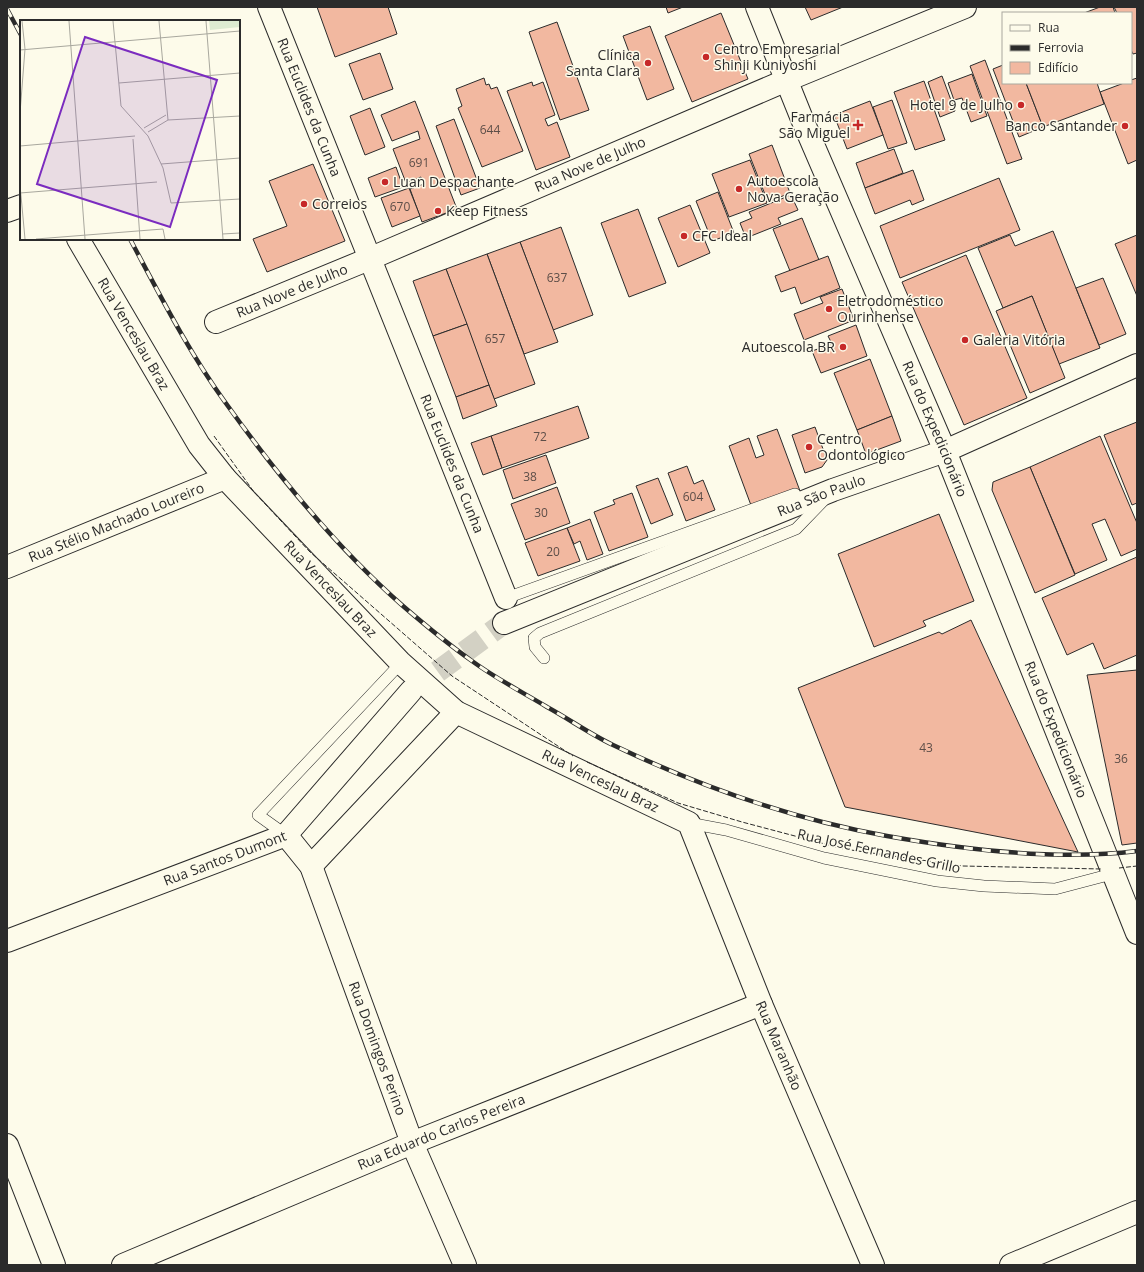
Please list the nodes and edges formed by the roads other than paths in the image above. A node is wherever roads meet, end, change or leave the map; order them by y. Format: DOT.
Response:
graph roads {
  1 [pos="268,7"];
  2 [pos="757,7"];
  3 [pos="965,7"];
  4 [pos="787,80"];
  5 [pos="20,206"];
  6 [pos="7,211"];
  7 [pos="79,240"];
  8 [pos="369,260"];
  9 [pos="216,322"];
  10 [pos="1137,365"];
  11 [pos="945,451"];
  12 [pos="225,478"];
  13 [pos="833,490"];
  14 [pos="7,567"];
  15 [pos="506,598"];
  16 [pos="504,623"];
  17 [pos="544,658"];
  18 [pos="401,663"];
  19 [pos="412,691"];
  20 [pos="456,712"];
  21 [pos="689,823"];
  22 [pos="286,835"];
  23 [pos="1109,864"];
  24 [pos="311,866"];
  25 [pos="1137,933"];
  26 [pos="7,941"];
  27 [pos="761,1004"];
  28 [pos="412,1143"];
  29 [pos="7,1145"];
  30 [pos="1137,1212"];
  31 [pos="54,1265"];
  32 [pos="123,1265"];
  33 [pos="465,1265"];
  34 [pos="874,1265"];
  35 [pos="1011,1265"];
  1 -- 8 [label="street, Rua Euclides da Cunha"];
  2 -- 4 [label="street, Rua do Expedicionário"];
  3 -- 4 [label="street, Rua Nove de Julho"];
  4 -- 8 [label="street, Rua Nove de Julho"];
  4 -- 11 [label="street, Rua do Expedicionário"];
  5 -- 6 [label="street"];
  7 -- 12 [label="street, Rua Venceslau Braz"];
  8 -- 9 [label="street, Rua Nove de Julho"];
  8 -- 15 [label="street, Rua Euclides da Cunha"];
  10 -- 11 [label="street, Rua São Paulo"];
  11 -- 13 [label="street, Rua São Paulo"];
  11 -- 23 [label="street, Rua do Expedicionário"];
  12 -- 14 [label="street, Rua Stélio Machado Loureiro"];
  12 -- 18 [label="street, Rua Venceslau Braz"];
  13 -- 15 [label="lane, Rua Euclides da Cunha"];
  13 -- 16 [label="street, Rua São Paulo"];
  13 -- 17 [label="lane"];
  18 -- 20 [label="street, Rua Venceslau Braz"];
  18 -- 22 [label="lane"];
  19 -- 22 [label="street, Rua Santos Dumont"];
  20 -- 21 [label="street, Rua Venceslau Braz"];
  20 -- 24 [label="street"];
  21 -- 23 [label="lane, Rua José Fernandes Grillo"];
  21 -- 27 [label="street, Rua Maranhão"];
  22 -- 24 [label="street, Rua Domingos Perino"];
  22 -- 26 [label="street, Rua Santos Dumont"];
  23 -- 25 [label="street, Rua do Expedicionário"];
  24 -- 28 [label="street, Rua Domingos Perino"];
  27 -- 28 [label="street, Rua Eduardo Carlos Pereira"];
  27 -- 34 [label="street, Rua Maranhão"];
  28 -- 32 [label="street, Rua Eduardo Carlos Pereira"];
  28 -- 33 [label="street, Rua Domingos Perino"];
  29 -- 31 [label="street"];
  30 -- 35 [label="street"];
}
